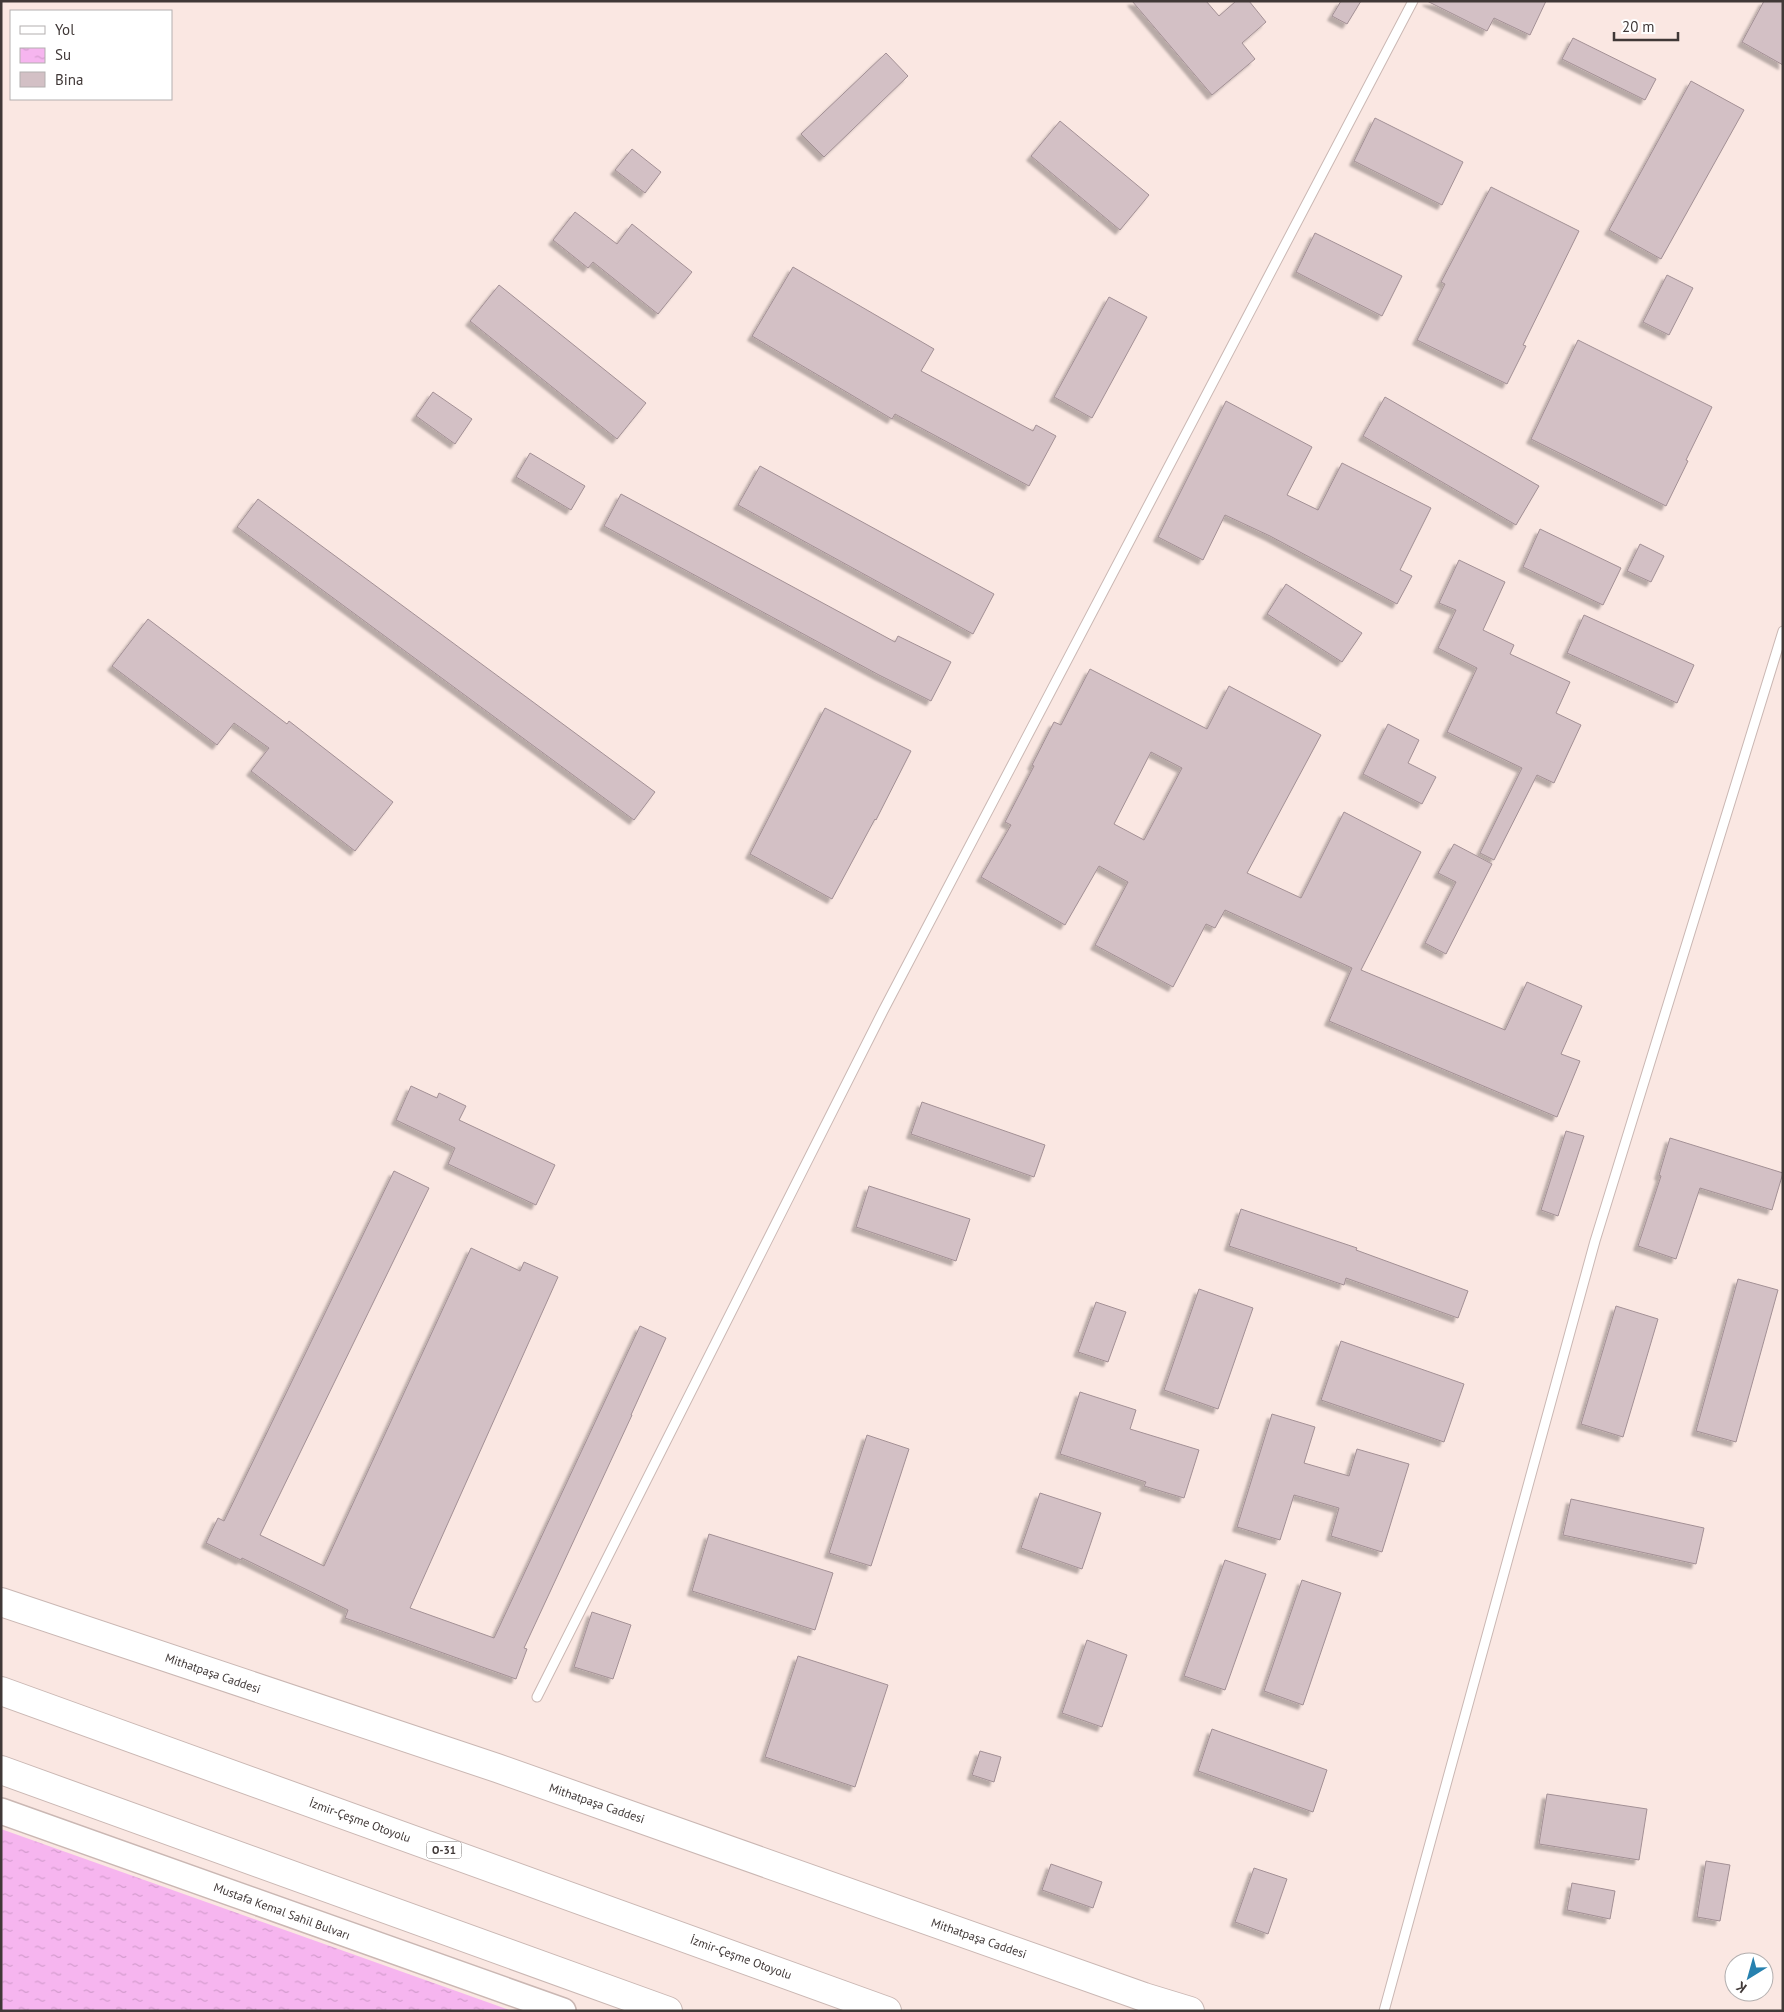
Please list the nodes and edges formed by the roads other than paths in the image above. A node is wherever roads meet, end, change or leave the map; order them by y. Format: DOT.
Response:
graph roads {
  1 [pos="1413,1"];
  2 [pos="1783,631"];
  3 [pos="1,1602"];
  4 [pos="1,1691"];
  5 [pos="537,1696"];
  6 [pos="1,1770"];
  7 [pos="1,1810"];
  8 [pos="563,2011"];
  9 [pos="668,2011"];
  10 [pos="887,2011"];
  11 [pos="1190,2011"];
  12 [pos="1384,2011"];
  1 -- 5 [label="lane"];
  2 -- 12 [label="lane"];
  3 -- 11 [label="main road, Mithatpaşa Caddesi"];
  4 -- 10 [label="main road, İzmir-Çeşme Otoyolu / O-31"];
  6 -- 9 [label="main road"];
  7 -- 8 [label="main road, Mustafa Kemal Sahil Bulvarı"];
}
